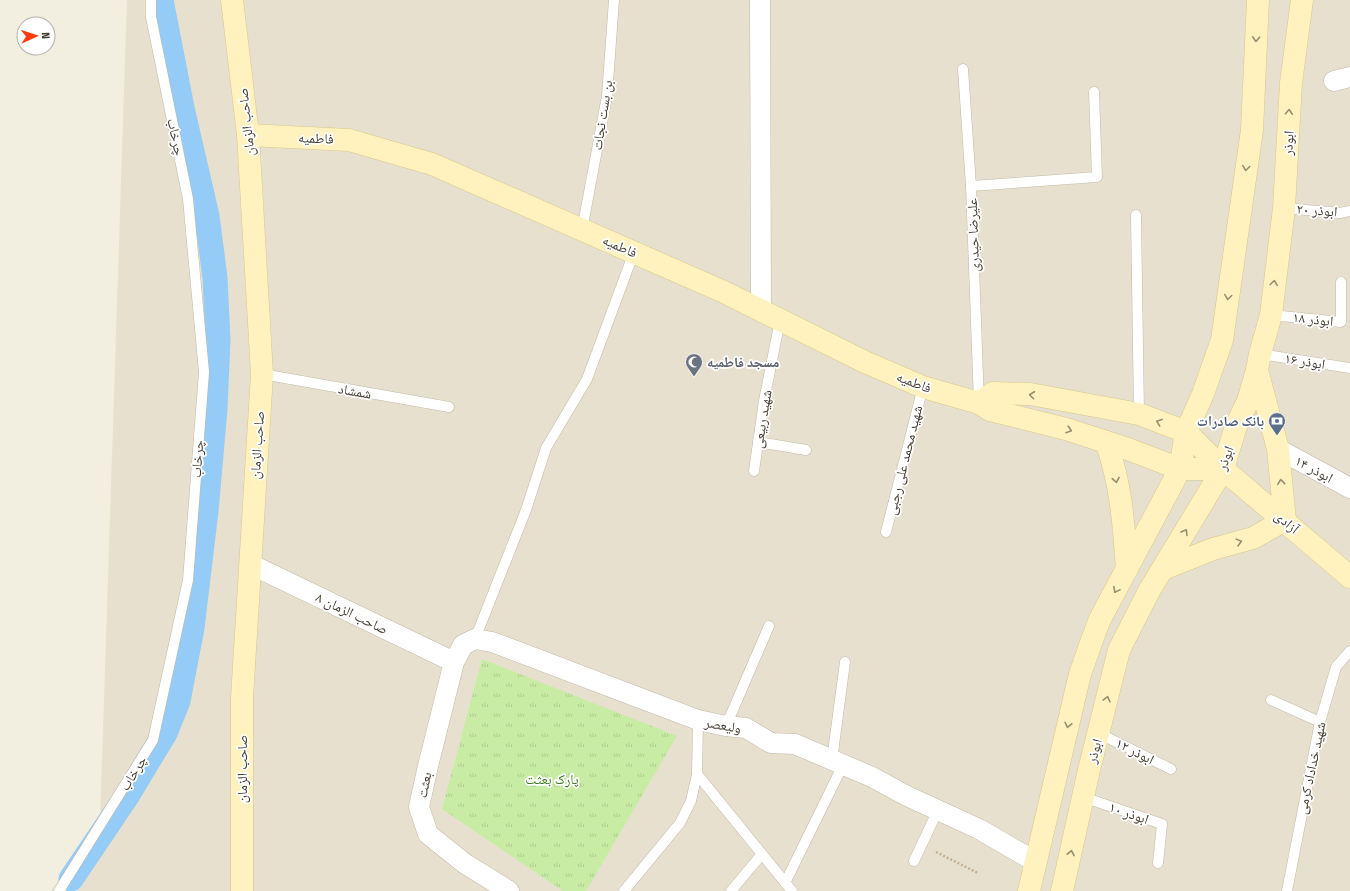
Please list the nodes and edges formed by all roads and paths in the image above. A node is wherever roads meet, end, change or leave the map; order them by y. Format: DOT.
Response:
graph roads {
  1 [pos="151,0"];
  2 [pos="232,0"];
  3 [pos="614,0"];
  4 [pos="760,0"];
  5 [pos="1258,0"];
  6 [pos="1302,0"];
  7 [pos="963,69"];
  8 [pos="1094,92"];
  9 [pos="248,135"];
  10 [pos="971,186"];
  11 [pos="1284,208"];
  12 [pos="1350,211"];
  13 [pos="1136,215"];
  14 [pos="582,230"];
  15 [pos="634,252"];
  16 [pos="1341,282"];
  17 [pos="761,309"];
  18 [pos="1271,315"];
  19 [pos="780,320"];
  20 [pos="1259,362"];
  21 [pos="1350,368"];
  22 [pos="262,374"];
  23 [pos="923,387"];
  24 [pos="979,403"];
  25 [pos="449,407"];
  26 [pos="1139,414"];
  27 [pos="1186,432"];
  28 [pos="758,442"];
  29 [pos="1106,442"];
  30 [pos="1278,449"];
  31 [pos="806,450"];
  32 [pos="1180,469"];
  33 [pos="1223,469"];
  34 [pos="754,471"];
  35 [pos="1350,488"];
  36 [pos="1285,520"];
  37 [pos="886,532"];
  38 [pos="250,564"];
  39 [pos="1127,569"];
  40 [pos="1163,569"];
  41 [pos="1350,576"];
  42 [pos="769,626"];
  43 [pos="474,639"];
  44 [pos="1092,640"];
  45 [pos="1119,650"];
  46 [pos="1350,651"];
  47 [pos="454,662"];
  48 [pos="845,662"];
  49 [pos="1271,700"];
  50 [pos="698,720"];
  51 [pos="1320,722"];
  52 [pos="726,726"];
  53 [pos="1098,732"];
  54 [pos="838,762"];
  55 [pos="1171,769"];
  56 [pos="697,774"];
  57 [pos="1083,797"];
  58 [pos="938,810"];
  59 [pos="922,845"];
  60 [pos="762,854"];
  61 [pos="914,861"];
  62 [pos="1036,862"];
  63 [pos="1158,862"];
  64 [pos="978,873"];
  65 [pos="788,887"];
  66 [pos="59,891"];
  67 [pos="242,891"];
  68 [pos="509,891"];
  69 [pos="624,891"];
  70 [pos="731,891"];
  71 [pos="1029,891"];
  72 [pos="1062,891"];
  73 [pos="1287,891"];
  1 -- 66 [label="lane, چرخاب"];
  2 -- 9 [label="street, صاحب الزمان"];
  3 -- 14 [label="lane, بن بست نجات"];
  4 -- 17 [label="street"];
  5 -- 27 [label="street, one-way"];
  11 -- 6 [label="street, ابوذر, one-way"];
  7 -- 10 [label="lane, علیرضا حیدری"];
  8 -- 10 [label="lane"];
  9 -- 14 [label="street, فاطمیه"];
  9 -- 22 [label="street, صاحب الزمان"];
  10 -- 24 [label="lane, علیرضا حیدری"];
  11 -- 12 [label="lane, ابوذر ۲۰"];
  18 -- 11 [label="street, ابوذر, one-way"];
  13 -- 26 [label="lane"];
  14 -- 15 [label="street, فاطمیه"];
  15 -- 17 [label="street, فاطمیه"];
  15 -- 43 [label="lane"];
  16 -- 18 [label="lane, ابوذر ۱۸"];
  17 -- 19 [label="street, فاطمیه"];
  18 -- 20 [label="street, ابوذر"];
  19 -- 23 [label="street, فاطمیه"];
  19 -- 28 [label="lane, شهید ربیعی"];
  20 -- 21 [label="lane, ابوذر ۱۶"];
  20 -- 30 [label="street"];
  20 -- 33 [label="street, ابوذر"];
  22 -- 25 [label="lane, شمشاد"];
  22 -- 38 [label="street, صاحب الزمان"];
  23 -- 24 [label="street, فاطمیه"];
  23 -- 37 [label="lane, شهید محمد علی رجبی"];
  26 -- 24 [label="street, one-way"];
  24 -- 29 [label="street, فاطمیه, one-way"];
  27 -- 26 [label="street, one-way"];
  27 -- 32 [label="street"];
  27 -- 33 [label="street, آزادی"];
  28 -- 31 [label="lane"];
  28 -- 34 [label="lane, شهید ربیعی"];
  29 -- 32 [label="street, فاطمیه"];
  29 -- 39 [label="street, one-way"];
  30 -- 35 [label="street, ابوذر ۱۴"];
  36 -- 30 [label="street, one-way"];
  32 -- 33 [label="street"];
  32 -- 39 [label="street"];
  33 -- 36 [label="street, آزادی"];
  40 -- 33 [label="street, ابوذر, one-way"];
  40 -- 36 [label="street, one-way"];
  36 -- 41 [label="street, آزادی"];
  38 -- 47 [label="street, صاحب الزمان ۸"];
  38 -- 67 [label="street, صاحب الزمان"];
  39 -- 44 [label="street, one-way"];
  40 -- 45 [label="street, ابوذر"];
  42 -- 52 [label="lane"];
  43 -- 47 [label="street"];
  43 -- 50 [label="street, ولیعصر"];
  44 -- 45 [label="street"];
  44 -- 62 [label="street, one-way"];
  53 -- 45 [label="street, ابوذر, one-way"];
  46 -- 51 [label="lane, شهید خداداد کرمی"];
  47 -- 68 [label="street, بعثت"];
  48 -- 54 [label="lane"];
  49 -- 51 [label="lane"];
  50 -- 52 [label="street, ولیعصر"];
  50 -- 56 [label="lane"];
  51 -- 73 [label="lane, شهید خداداد کرمی"];
  52 -- 54 [label="street, ولیعصر"];
  53 -- 55 [label="lane, ابوذر ۱۲"];
  53 -- 57 [label="street, ابوذر"];
  54 -- 58 [label="street, ولیعصر"];
  54 -- 65 [label="lane"];
  56 -- 60 [label="lane"];
  56 -- 69 [label="lane"];
  57 -- 63 [label="lane, ابوذر ۱۰"];
  72 -- 57 [label="street, ابوذر, one-way"];
  58 -- 59 [label="lane"];
  58 -- 62 [label="street, ولیعصر"];
  59 -- 61 [label="lane"];
  59 -- 64 [label="path"];
  60 -- 65 [label="lane"];
  60 -- 70 [label="lane"];
  62 -- 71 [label="street"];
}
